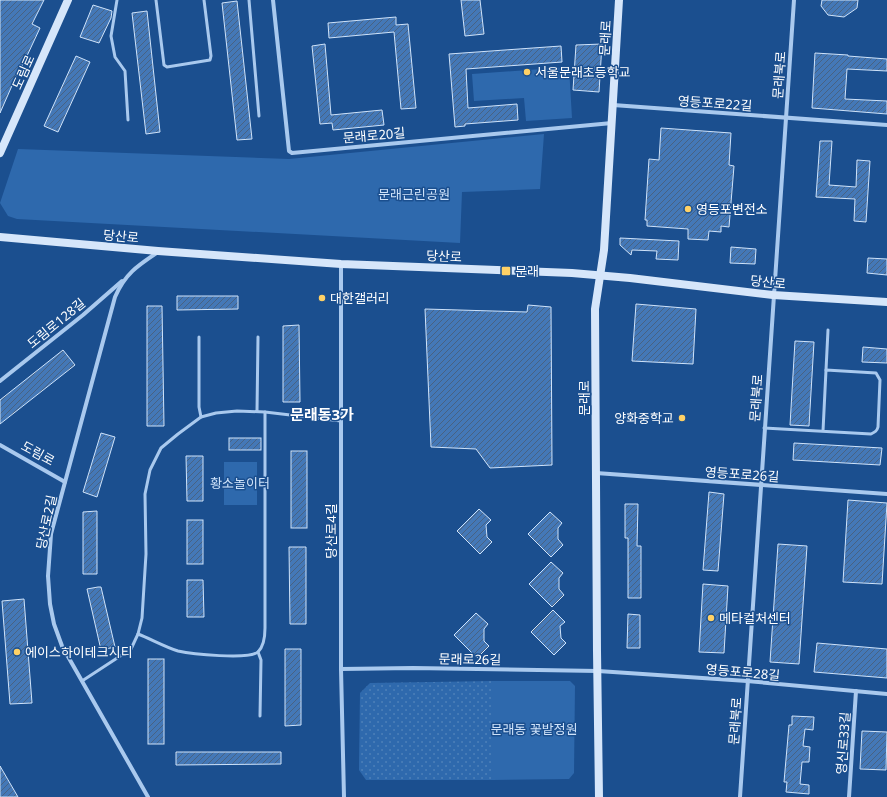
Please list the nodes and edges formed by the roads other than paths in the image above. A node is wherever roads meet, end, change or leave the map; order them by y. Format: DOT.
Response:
graph roads {
  1 [pos="68,0"];
  2 [pos="117,0"];
  3 [pos="156,0"];
  4 [pos="204,0"];
  5 [pos="249,0"];
  6 [pos="273,0"];
  7 [pos="619,0"];
  8 [pos="794,0"];
  9 [pos="613,105"];
  10 [pos="259,116"];
  11 [pos="786,118"];
  12 [pos="128,120"];
  13 [pos="612,123"];
  14 [pos="887,125"];
  15 [pos="0,153"];
  16 [pos="0,237"];
  17 [pos="158,251"];
  18 [pos="341,264"];
  19 [pos="600,275"];
  20 [pos="124,279"];
  21 [pos="773,295"];
  22 [pos="887,302"];
  23 [pos="828,330"];
  24 [pos="200,337"];
  25 [pos="258,337"];
  26 [pos="826,370"];
  27 [pos="0,381"];
  28 [pos="257,411"];
  29 [pos="265,412"];
  30 [pos="202,417"];
  31 [pos="341,421"];
  32 [pos="764,428"];
  33 [pos="823,431"];
  34 [pos="0,445"];
  35 [pos="596,473"];
  36 [pos="65,482"];
  37 [pos="760,485"];
  38 [pos="887,494"];
  39 [pos="138,634"];
  40 [pos="258,652"];
  41 [pos="341,669"];
  42 [pos="598,671"];
  43 [pos="82,681"];
  44 [pos="748,681"];
  45 [pos="856,691"];
  46 [pos="887,694"];
  47 [pos="260,716"];
  48 [pos="148,797"];
  49 [pos="344,797"];
  50 [pos="599,797"];
  51 [pos="740,797"];
  52 [pos="849,797"];
  1 -- 15 [label="main road, 도림로"];
  2 -- 12 [label="lane"];
  3 -- 4 [label="lane"];
  5 -- 10 [label="lane"];
  6 -- 13 [label="street, 문래로20길"];
  7 -- 9 [label="main road, 문래로"];
  8 -- 11 [label="street, 문래북로"];
  9 -- 11 [label="street, 영등포로22길"];
  9 -- 13 [label="main road, 문래로"];
  11 -- 14 [label="street, 영등포로22길"];
  11 -- 21 [label="street, 문래북로"];
  13 -- 19 [label="main road, 문래로"];
  16 -- 17 [label="main road, 당산로"];
  17 -- 18 [label="main road, 당산로"];
  17 -- 20 [label="street, 당산로2길"];
  18 -- 19 [label="main road, 당산로"];
  18 -- 31 [label="street, 당산로4길"];
  19 -- 21 [label="main road, 당산로"];
  19 -- 35 [label="main road, 문래로"];
  20 -- 27 [label="street, 도림로128길"];
  20 -- 36 [label="street, 당산로2길"];
  21 -- 22 [label="main road, 당산로"];
  21 -- 32 [label="street, 문래북로"];
  23 -- 26 [label="lane"];
  24 -- 30 [label="lane"];
  25 -- 28 [label="lane"];
  26 -- 33 [label="lane"];
  26 -- 33 [label="lane"];
  28 -- 29 [label="lane"];
  28 -- 30 [label="lane"];
  29 -- 31 [label="lane"];
  29 -- 40 [label="lane"];
  30 -- 39 [label="lane"];
  31 -- 41 [label="street, 당산로4길"];
  32 -- 33 [label="lane"];
  32 -- 37 [label="street, 문래북로"];
  34 -- 36 [label="street, 도림로"];
  35 -- 37 [label="street, 영등포로26길"];
  35 -- 42 [label="main road, 문래로"];
  36 -- 43 [label="street, 당산로2길"];
  37 -- 38 [label="street, 영등포로26길"];
  37 -- 44 [label="street, 문래북로"];
  39 -- 40 [label="lane"];
  39 -- 43 [label="lane"];
  40 -- 47 [label="lane"];
  41 -- 42 [label="street, 문래로26길"];
  41 -- 49 [label="street, 당산로4길"];
  42 -- 44 [label="street, 영등포로28길"];
  42 -- 50 [label="main road, 문래로"];
  43 -- 48 [label="street, 당산로2길"];
  44 -- 45 [label="street, 영등포로28길"];
  44 -- 51 [label="street, 문래북로"];
  45 -- 46 [label="street, 영등포로28길"];
  45 -- 52 [label="street, 영신로33길"];
}
